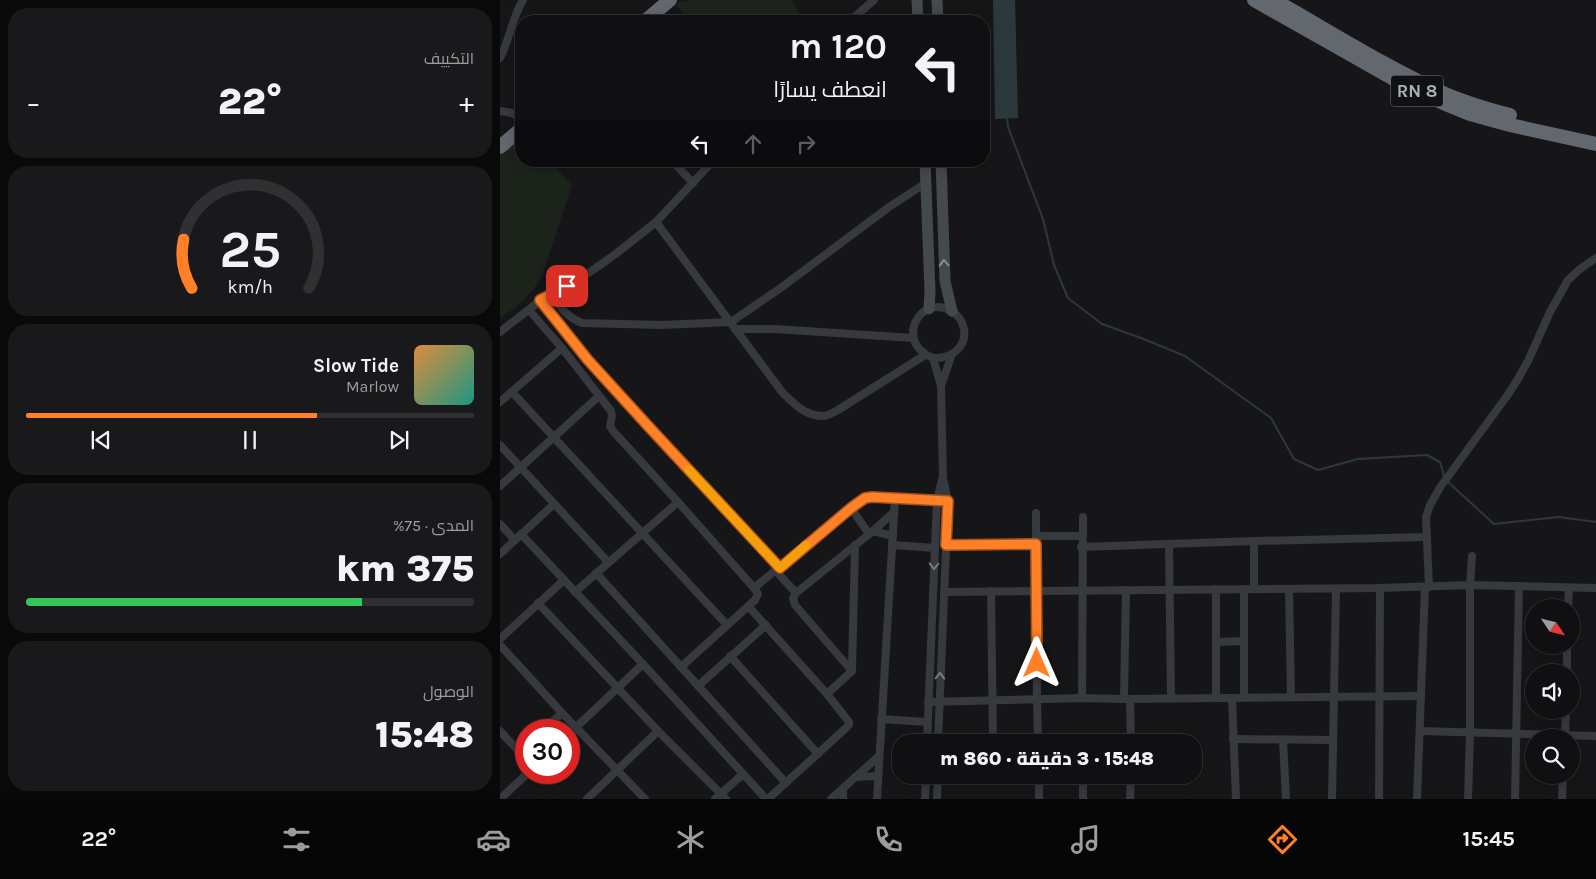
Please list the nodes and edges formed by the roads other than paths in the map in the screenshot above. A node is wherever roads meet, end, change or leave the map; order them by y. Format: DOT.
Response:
graph roads {
  1 [pos="523,0"];
  2 [pos="659,0"];
  3 [pos="670,0"];
  4 [pos="874,0"];
  5 [pos="918,0"];
  6 [pos="937,0"];
  7 [pos="1254,0"];
  8 [pos="1274,0"];
  9 [pos="515,15"];
  10 [pos="515,15"];
  11 [pos="642,15"];
  12 [pos="652,15"];
  13 [pos="857,15"];
  14 [pos="918,15"];
  15 [pos="938,15"];
  16 [pos="500,58"];
  17 [pos="500,111"];
  18 [pos="515,115"];
  19 [pos="515,125"];
  20 [pos="515,134"];
  21 [pos="1596,134"];
  22 [pos="500,139"];
  23 [pos="1596,144"];
  24 [pos="500,147"];
  25 [pos="678,167"];
  26 [pos="708,167"];
  27 [pos="925,167"];
  28 [pos="941,167"];
  29 [pos="693,183"];
  30 [pos="926,183"];
  31 [pos="656,222"];
  32 [pos="1596,258"];
  33 [pos="550,294"];
  34 [pos="540,300"];
  35 [pos="929,309"];
  36 [pos="529,310"];
  37 [pos="952,311"];
  38 [pos="733,326"];
  39 [pos="500,332"];
  40 [pos="913,338"];
  41 [pos="562,348"];
  42 [pos="952,354"];
  43 [pos="929,357"];
  44 [pos="941,386"];
  45 [pos="512,392"];
  46 [pos="600,396"];
  47 [pos="500,402"];
  48 [pos="554,437"];
  49 [pos="500,445"];
  50 [pos="520,468"];
  51 [pos="943,478"];
  52 [pos="500,486"];
  53 [pos="896,498"];
  54 [pos="937,500"];
  55 [pos="948,501"];
  56 [pos="678,502"];
  57 [pos="554,504"];
  58 [pos="851,508"];
  59 [pos="894,512"];
  60 [pos="1036,513"];
  61 [pos="1082,517"];
  62 [pos="500,524"];
  63 [pos="642,533"];
  64 [pos="871,533"];
  65 [pos="893,536"];
  66 [pos="1082,536"];
  67 [pos="518,537"];
  68 [pos="1426,537"];
  69 [pos="1036,540"];
  70 [pos="1254,541"];
  71 [pos="1169,544"];
  72 [pos="855,545"];
  73 [pos="892,545"];
  74 [pos="946,545"];
  75 [pos="1081,547"];
  76 [pos="935,548"];
  77 [pos="500,554"];
  78 [pos="1472,556"];
  79 [pos="608,562"];
  80 [pos="778,569"];
  81 [pos="596,572"];
  82 [pos="564,580"];
  83 [pos="1470,585"];
  84 [pos="1519,586"];
  85 [pos="1427,587"];
  86 [pos="754,588"];
  87 [pos="1380,588"];
  88 [pos="1569,588"];
  89 [pos="1596,588"];
  90 [pos="1216,589"];
  91 [pos="1244,589"];
  92 [pos="1254,589"];
  93 [pos="1289,589"];
  94 [pos="1336,589"];
  95 [pos="1081,590"];
  96 [pos="1126,590"];
  97 [pos="1170,590"];
  98 [pos="1036,591"];
  99 [pos="575,592"];
  100 [pos="944,592"];
  101 [pos="992,592"];
  102 [pos="796,593"];
  103 [pos="1568,599"];
  104 [pos="538,603"];
  105 [pos="748,607"];
  106 [pos="727,625"];
  107 [pos="766,625"];
  108 [pos="500,639"];
  109 [pos="1244,641"];
  110 [pos="1216,642"];
  111 [pos="500,645"];
  112 [pos="730,656"];
  113 [pos="643,664"];
  114 [pos="681,667"];
  115 [pos="852,671"];
  116 [pos="698,686"];
  117 [pos="618,687"];
  118 [pos="827,694"];
  119 [pos="1290,696"];
  120 [pos="1334,696"];
  121 [pos="1378,696"];
  122 [pos="1421,696"];
  123 [pos="1244,697"];
  124 [pos="1082,698"];
  125 [pos="1170,698"];
  126 [pos="1216,698"];
  127 [pos="1232,698"];
  128 [pos="1127,699"];
  129 [pos="992,700"];
  130 [pos="1037,700"];
  131 [pos="928,702"];
  132 [pos="939,702"];
  133 [pos="562,713"];
  134 [pos="555,719"];
  135 [pos="568,719"];
  136 [pos="882,719"];
  137 [pos="928,722"];
  138 [pos="580,723"];
  139 [pos="500,731"];
  140 [pos="580,731"];
  141 [pos="658,731"];
  142 [pos="1420,731"];
  143 [pos="1470,733"];
  144 [pos="1516,733"];
  145 [pos="927,734"];
  146 [pos="938,734"];
  147 [pos="993,734"];
  148 [pos="1038,734"];
  149 [pos="1130,734"];
  150 [pos="1525,734"];
  151 [pos="1580,736"];
  152 [pos="1596,736"];
  153 [pos="1233,739"];
  154 [pos="1283,740"];
  155 [pos="1333,740"];
  156 [pos="515,746"];
  157 [pos="818,754"];
  158 [pos="879,756"];
  159 [pos="616,770"];
  160 [pos="743,774"];
  161 [pos="878,776"];
  162 [pos="855,778"];
  163 [pos="786,783"];
  164 [pos="516,784"];
  165 [pos="926,784"];
  166 [pos="938,784"];
  167 [pos="1039,784"];
  168 [pos="1083,784"];
  169 [pos="1130,784"];
  170 [pos="1563,784"];
  171 [pos="843,788"];
  172 [pos="774,793"];
  173 [pos="720,797"];
  174 [pos="500,799"];
  175 [pos="587,799"];
  176 [pos="645,799"];
  177 [pos="767,799"];
  178 [pos="781,799"];
  179 [pos="831,799"];
  180 [pos="843,799"];
  181 [pos="877,799"];
  182 [pos="925,799"];
  183 [pos="937,799"];
  184 [pos="1039,799"];
  185 [pos="1083,799"];
  186 [pos="1130,799"];
  187 [pos="1236,799"];
  188 [pos="1286,799"];
  189 [pos="1332,799"];
  190 [pos="1379,799"];
  191 [pos="1417,799"];
  192 [pos="1468,799"];
  193 [pos="1515,799"];
  194 [pos="1562,799"];
  1 -- 9 [label="street"];
  2 -- 11 [label="highway"];
  3 -- 12 [label="highway"];
  4 -- 13 [label="street"];
  5 -- 14 [label="street"];
  6 -- 15 [label="street"];
  7 -- 23 [label="highway, RN 8"];
  8 -- 21 [label="highway, RN 8"];
  10 -- 16 [label="street"];
  17 -- 18 [label="street"];
  19 -- 22 [label="highway"];
  20 -- 24 [label="highway"];
  25 -- 29 [label="street"];
  26 -- 29 [label="street"];
  27 -- 30 [label="street"];
  37 -- 28 [label="street, one-way"];
  29 -- 31 [label="street"];
  30 -- 35 [label="street"];
  30 -- 38 [label="street"];
  31 -- 33 [label="street"];
  31 -- 38 [label="street"];
  32 -- 68 [label="street"];
  33 -- 34 [label="street"];
  33 -- 38 [label="street"];
  34 -- 36 [label="street"];
  34 -- 80 [label="street"];
  35 -- 37 [label="street"];
  35 -- 40 [label="street"];
  36 -- 39 [label="street"];
  36 -- 41 [label="street"];
  37 -- 42 [label="street"];
  38 -- 40 [label="street"];
  38 -- 43 [label="street"];
  40 -- 43 [label="street"];
  41 -- 45 [label="street"];
  41 -- 46 [label="street"];
  42 -- 43 [label="street"];
  42 -- 44 [label="street"];
  43 -- 44 [label="street"];
  44 -- 51 [label="street"];
  45 -- 47 [label="street"];
  45 -- 48 [label="street"];
  46 -- 48 [label="street"];
  46 -- 56 [label="street"];
  48 -- 50 [label="street"];
  48 -- 63 [label="street"];
  49 -- 50 [label="street"];
  50 -- 52 [label="street"];
  50 -- 57 [label="street"];
  51 -- 54 [label="street"];
  51 -- 55 [label="street"];
  53 -- 54 [label="street"];
  53 -- 58 [label="street"];
  53 -- 59 [label="street"];
  54 -- 55 [label="street"];
  54 -- 76 [label="street"];
  55 -- 74 [label="street"];
  56 -- 63 [label="street"];
  56 -- 86 [label="street"];
  57 -- 67 [label="street"];
  57 -- 79 [label="street"];
  58 -- 64 [label="street"];
  58 -- 80 [label="street"];
  59 -- 64 [label="street"];
  59 -- 65 [label="street"];
  60 -- 69 [label="street"];
  61 -- 66 [label="street"];
  62 -- 67 [label="street"];
  63 -- 79 [label="street"];
  63 -- 106 [label="street"];
  64 -- 65 [label="street"];
  64 -- 72 [label="street"];
  65 -- 73 [label="street"];
  66 -- 69 [label="street"];
  66 -- 75 [label="street"];
  67 -- 77 [label="street"];
  67 -- 82 [label="street"];
  68 -- 70 [label="street"];
  68 -- 85 [label="street"];
  69 -- 74 [label="street"];
  69 -- 98 [label="street"];
  70 -- 71 [label="street"];
  70 -- 92 [label="street"];
  71 -- 75 [label="street"];
  71 -- 97 [label="street"];
  72 -- 102 [label="street"];
  72 -- 115 [label="street"];
  73 -- 76 [label="street"];
  73 -- 136 [label="street"];
  74 -- 100 [label="street"];
  75 -- 95 [label="street"];
  76 -- 131 [label="street, one-way"];
  78 -- 83 [label="street"];
  79 -- 81 [label="street"];
  80 -- 86 [label="street"];
  80 -- 102 [label="street"];
  81 -- 99 [label="street"];
  81 -- 114 [label="street"];
  82 -- 99 [label="street"];
  82 -- 104 [label="street"];
  83 -- 84 [label="street"];
  83 -- 85 [label="street"];
  83 -- 143 [label="street"];
  84 -- 88 [label="street"];
  84 -- 144 [label="street"];
  85 -- 87 [label="street"];
  85 -- 122 [label="street"];
  86 -- 105 [label="street"];
  87 -- 94 [label="street"];
  87 -- 121 [label="street"];
  88 -- 89 [label="street"];
  88 -- 103 [label="street"];
  90 -- 91 [label="street"];
  90 -- 97 [label="street"];
  90 -- 110 [label="street"];
  91 -- 92 [label="street"];
  91 -- 109 [label="street"];
  92 -- 93 [label="street"];
  93 -- 94 [label="street"];
  93 -- 119 [label="street"];
  94 -- 120 [label="street"];
  95 -- 96 [label="street"];
  95 -- 98 [label="street"];
  95 -- 124 [label="street"];
  96 -- 97 [label="street"];
  96 -- 128 [label="street"];
  97 -- 125 [label="street"];
  98 -- 101 [label="street"];
  98 -- 130 [label="street"];
  99 -- 113 [label="street"];
  100 -- 101 [label="street"];
  132 -- 100 [label="street, one-way"];
  101 -- 129 [label="street"];
  102 -- 115 [label="street"];
  104 -- 108 [label="street"];
  104 -- 117 [label="street"];
  105 -- 106 [label="street"];
  105 -- 107 [label="street"];
  106 -- 114 [label="street"];
  107 -- 112 [label="street"];
  107 -- 118 [label="street"];
  109 -- 110 [label="street"];
  109 -- 123 [label="street"];
  110 -- 126 [label="street"];
  111 -- 133 [label="street"];
  112 -- 116 [label="street"];
  112 -- 157 [label="street"];
  113 -- 117 [label="street"];
  113 -- 160 [label="street"];
  114 -- 116 [label="street"];
  115 -- 118 [label="street"];
  116 -- 163 [label="street"];
  117 -- 138 [label="street"];
  117 -- 141 [label="street"];
  118 -- 157 [label="street"];
  119 -- 120 [label="street"];
  119 -- 123 [label="street"];
  120 -- 121 [label="street"];
  120 -- 155 [label="street"];
  121 -- 122 [label="street"];
  121 -- 190 [label="street"];
  122 -- 142 [label="street"];
  123 -- 127 [label="street"];
  124 -- 128 [label="street"];
  124 -- 130 [label="street"];
  125 -- 126 [label="street"];
  125 -- 128 [label="street"];
  126 -- 127 [label="street"];
  127 -- 153 [label="street"];
  128 -- 149 [label="street"];
  129 -- 130 [label="street"];
  129 -- 132 [label="street"];
  129 -- 147 [label="street"];
  130 -- 148 [label="street"];
  131 -- 132 [label="street"];
  131 -- 137 [label="street"];
  132 -- 146 [label="street"];
  133 -- 134 [label="street"];
  133 -- 135 [label="street"];
  136 -- 137 [label="street"];
  136 -- 158 [label="street"];
  137 -- 145 [label="street"];
  139 -- 156 [label="street"];
  140 -- 159 [label="street"];
  141 -- 159 [label="street"];
  141 -- 173 [label="street"];
  142 -- 143 [label="street"];
  142 -- 191 [label="street"];
  143 -- 144 [label="street"];
  143 -- 192 [label="street"];
  144 -- 150 [label="street"];
  144 -- 193 [label="street"];
  151 -- 152 [label="street"];
  153 -- 154 [label="street"];
  153 -- 187 [label="street"];
  154 -- 155 [label="street"];
  154 -- 188 [label="street"];
  155 -- 189 [label="street"];
  157 -- 163 [label="street"];
  158 -- 161 [label="street"];
  158 -- 162 [label="street"];
  159 -- 175 [label="street"];
  159 -- 176 [label="street"];
  160 -- 173 [label="street"];
  160 -- 177 [label="street"];
  161 -- 162 [label="street"];
  161 -- 181 [label="street"];
  162 -- 171 [label="street"];
  163 -- 172 [label="street"];
  164 -- 174 [label="street"];
  165 -- 182 [label="street"];
  166 -- 183 [label="street"];
  167 -- 184 [label="street"];
  168 -- 185 [label="street"];
  169 -- 186 [label="street"];
  170 -- 194 [label="street"];
  171 -- 179 [label="street"];
  171 -- 180 [label="street"];
  172 -- 177 [label="street"];
  172 -- 178 [label="street"];
}
